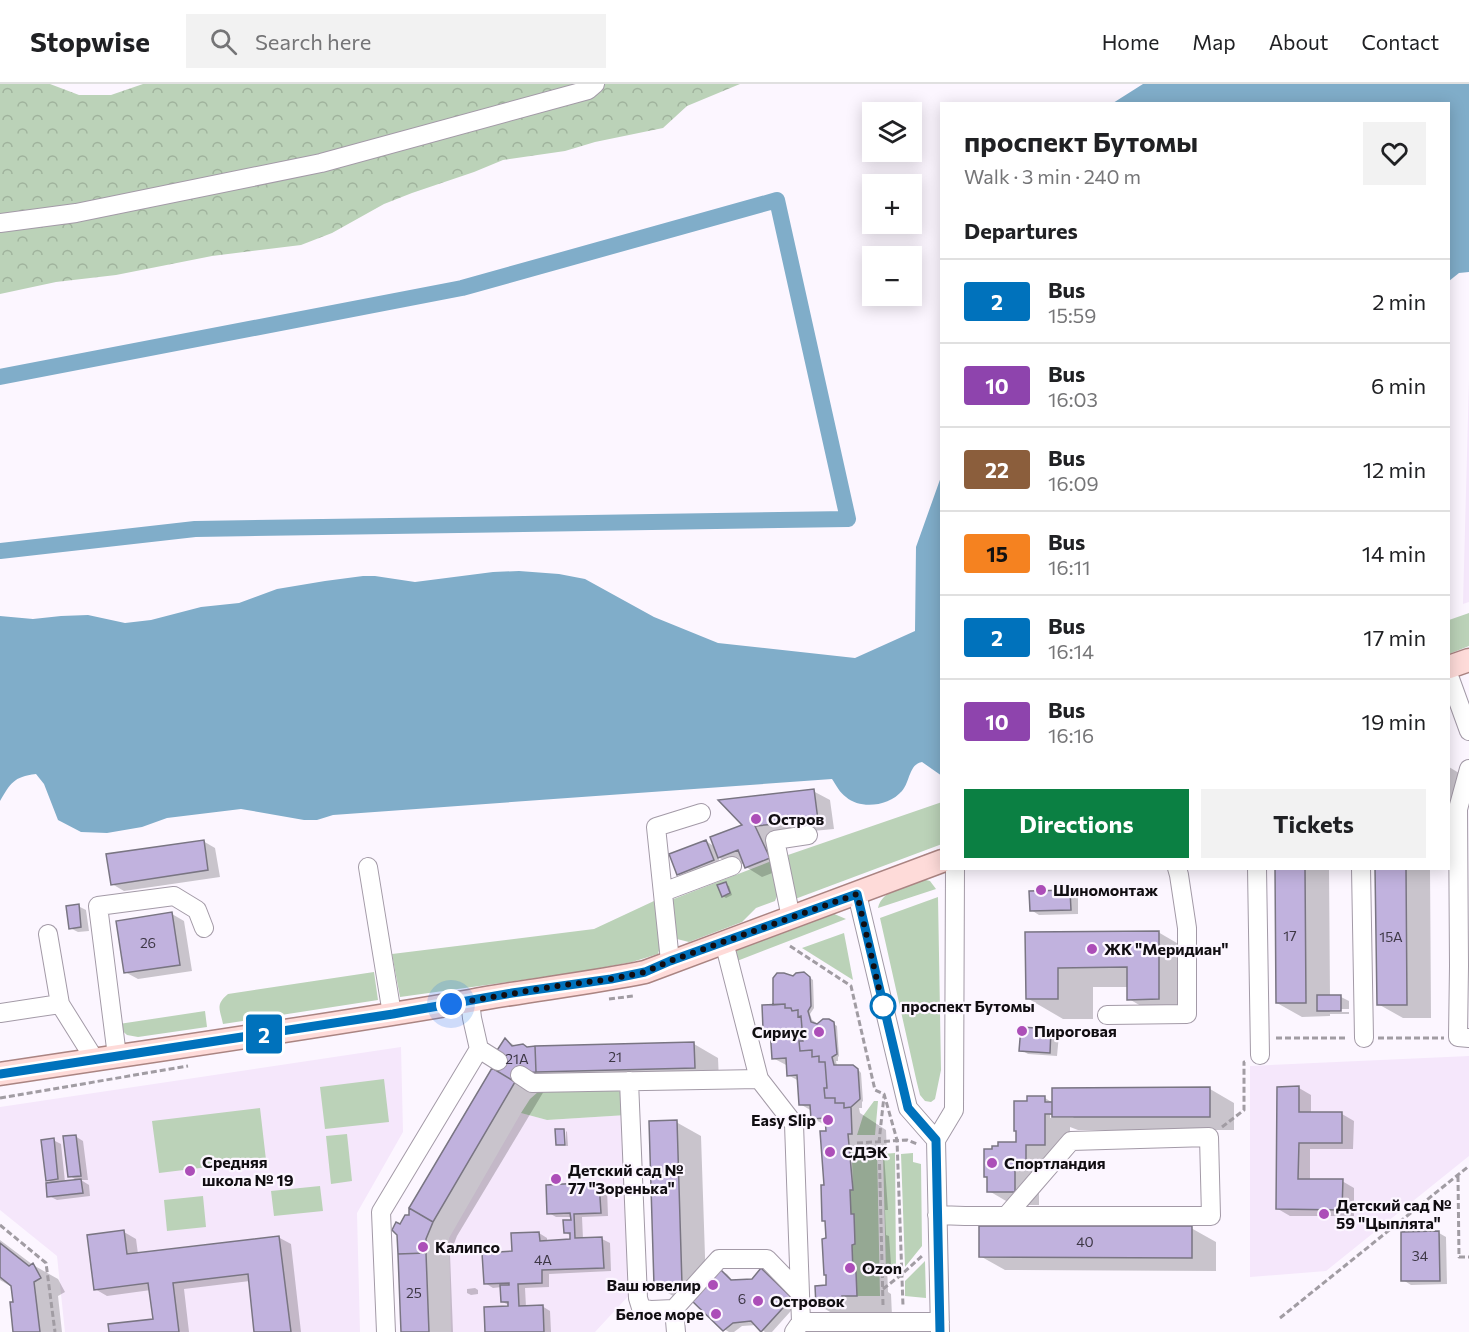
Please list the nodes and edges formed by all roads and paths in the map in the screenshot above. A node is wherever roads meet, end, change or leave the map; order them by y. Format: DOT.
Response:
graph roads {
  1 [pos="596,84"];
  2 [pos="0,223"];
  3 [pos="1469,660"];
  4 [pos="1450,667"];
  5 [pos="1450,679"];
  6 [pos="1469,731"];
  7 [pos="1469,769"];
  8 [pos="1454,809"];
  9 [pos="701,813"];
  10 [pos="808,835"];
  11 [pos="940,862"];
  12 [pos="732,866"];
  13 [pos="369,867"];
  14 [pos="955,870"];
  15 [pos="1178,870"];
  16 [pos="1257,870"];
  17 [pos="1361,870"];
  18 [pos="663,892"];
  19 [pos="857,894"];
  20 [pos="791,918"];
  21 [pos="204,928"];
  22 [pos="48,934"];
  23 [pos="724,942"];
  24 [pos="790,946"];
  25 [pos="670,961"];
  26 [pos="470,1000"];
  27 [pos="60,1004"];
  28 [pos="0,1013"];
  29 [pos="393,1014"];
  30 [pos="1107,1015"];
  31 [pos="1364,1038"];
  32 [pos="1469,1038"];
  33 [pos="478,1050"];
  34 [pos="1260,1055"];
  35 [pos="117,1056"];
  36 [pos="95,1060"];
  37 [pos="498,1061"];
  38 [pos="0,1074"];
  39 [pos="520,1075"];
  40 [pos="759,1079"];
  41 [pos="630,1082"];
  42 [pos="884,1094"];
  43 [pos="1209,1137"];
  44 [pos="897,1140"];
  45 [pos="879,1142"];
  46 [pos="857,1143"];
  47 [pos="927,1143"];
  48 [pos="1469,1166"];
  49 [pos="1458,1174"];
  50 [pos="937,1215"];
  51 [pos="1007,1215"];
  52 [pos="0,1225"];
  53 [pos="926,1252"];
  54 [pos="1469,1257"];
  55 [pos="902,1275"];
  56 [pos="883,1289"];
  57 [pos="800,1293"];
  58 [pos="674,1309"];
  59 [pos="1280,1318"];
  60 [pos="884,1322"];
  61 [pos="903,1322"];
  62 [pos="797,1327"];
  63 [pos="940,1327"];
  64 [pos="55,1332"];
  65 [pos="386,1332"];
  66 [pos="676,1332"];
  1 -- 2 [label="street"];
  3 -- 4 [label="main road"];
  5 -- 6 [label="street"];
  7 -- 8 [label="street"];
  8 -- 32 [label="street"];
  9 -- 18 [label="street"];
  10 -- 20 [label="street"];
  11 -- 19 [label="main road"];
  12 -- 18 [label="street"];
  13 -- 29 [label="street"];
  14 -- 47 [label="street"];
  15 -- 30 [label="street"];
  16 -- 34 [label="street"];
  17 -- 31 [label="street"];
  18 -- 25 [label="street"];
  19 -- 20 [label="main road"];
  19 -- 47 [label="street"];
  20 -- 23 [label="main road"];
  21 -- 35 [label="street"];
  22 -- 27 [label="street"];
  23 -- 25 [label="main road"];
  23 -- 40 [label="street"];
  24 -- 42 [label="path"];
  25 -- 26 [label="main road"];
  26 -- 29 [label="main road"];
  26 -- 33 [label="street"];
  27 -- 28 [label="street"];
  27 -- 36 [label="street"];
  29 -- 35 [label="main road"];
  33 -- 37 [label="street"];
  33 -- 65 [label="street"];
  34 -- 43 [label="path"];
  35 -- 36 [label="main road"];
  36 -- 38 [label="main road"];
  39 -- 41 [label="street"];
  40 -- 41 [label="street"];
  40 -- 57 [label="street"];
  41 -- 58 [label="street"];
  42 -- 44 [label="path"];
  42 -- 45 [label="path"];
  43 -- 51 [label="street"];
  43 -- 51 [label="street"];
  44 -- 45 [label="path"];
  44 -- 47 [label="path"];
  44 -- 55 [label="path"];
  45 -- 46 [label="path"];
  45 -- 56 [label="path"];
  47 -- 50 [label="street"];
  48 -- 49 [label="path"];
  49 -- 54 [label="path"];
  49 -- 59 [label="path"];
  50 -- 51 [label="street"];
  50 -- 63 [label="street"];
  52 -- 64 [label="path"];
  53 -- 55 [label="path"];
  55 -- 56 [label="path"];
  55 -- 61 [label="path"];
  56 -- 60 [label="path"];
  57 -- 58 [label="street"];
  57 -- 62 [label="street"];
  58 -- 66 [label="street"];
  60 -- 61 [label="street"];
  60 -- 62 [label="street"];
  61 -- 63 [label="street"];
}
